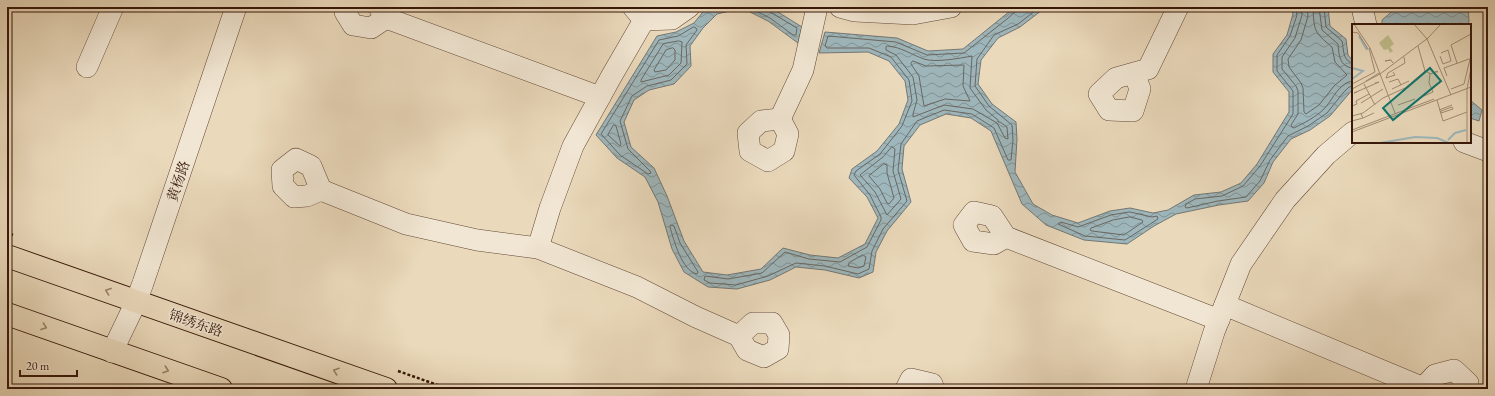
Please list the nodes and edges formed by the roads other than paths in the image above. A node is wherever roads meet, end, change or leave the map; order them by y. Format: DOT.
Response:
graph roads {
  1 [pos="113,7"];
  2 [pos="236,7"];
  3 [pos="346,7"];
  4 [pos="689,7"];
  5 [pos="817,7"];
  6 [pos="840,7"];
  7 [pos="951,7"];
  8 [pos="1178,7"];
  9 [pos="1362,7"];
  10 [pos="383,12"];
  11 [pos="638,14"];
  12 [pos="1366,24"];
  13 [pos="87,67"];
  14 [pos="1134,73"];
  15 [pos="600,97"];
  16 [pos="780,119"];
  17 [pos="1352,133"];
  18 [pos="1467,143"];
  19 [pos="1488,151"];
  20 [pos="321,190"];
  21 [pos="1006,237"];
  22 [pos="538,248"];
  23 [pos="7,256"];
  24 [pos="136,302"];
  25 [pos="1222,312"];
  26 [pos="7,314"];
  27 [pos="739,336"];
  28 [pos="112,352"];
  29 [pos="1425,388"];
  30 [pos="221,389"];
  31 [pos="386,389"];
  32 [pos="906,389"];
  33 [pos="934,389"];
  34 [pos="1196,389"];
  35 [pos="1466,389"];
  1 -- 13 [label="street"];
  2 -- 24 [label="street, 黄杨路"];
  3 -- 10 [label="street"];
  4 -- 11 [label="street"];
  5 -- 16 [label="street"];
  6 -- 7 [label="street"];
  8 -- 14 [label="street"];
  9 -- 12 [label="street"];
  10 -- 15 [label="street"];
  11 -- 15 [label="street"];
  15 -- 22 [label="street"];
  17 -- 25 [label="street"];
  18 -- 19 [label="street"];
  20 -- 22 [label="street"];
  21 -- 25 [label="street"];
  22 -- 27 [label="street"];
  24 -- 23 [label="main road, 锦绣东路, one-way"];
  24 -- 28 [label="street, 黄杨路"];
  31 -- 24 [label="main road, 锦绣东路, one-way"];
  25 -- 29 [label="street"];
  25 -- 34 [label="street"];
  26 -- 28 [label="main road, one-way"];
  28 -- 30 [label="main road, one-way"];
  29 -- 35 [label="street"];
  32 -- 33 [label="street"];
}
